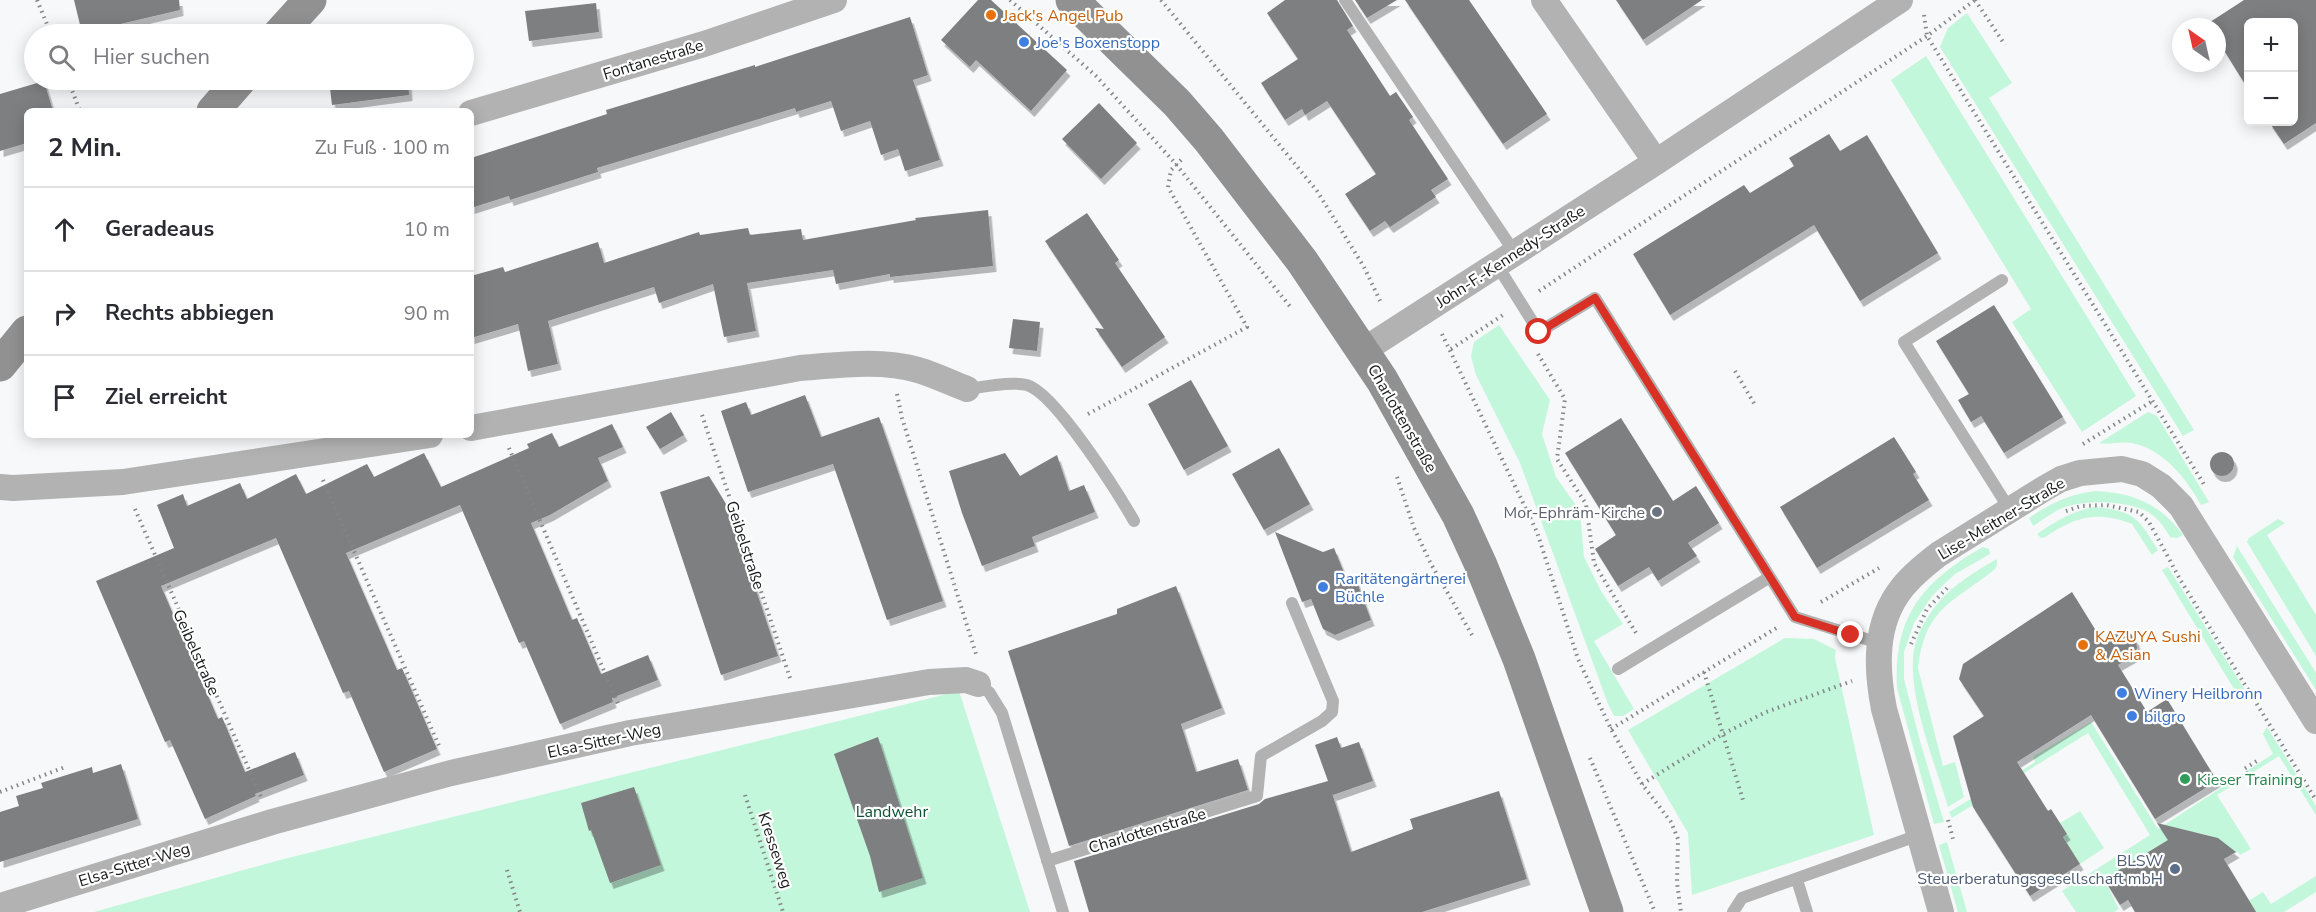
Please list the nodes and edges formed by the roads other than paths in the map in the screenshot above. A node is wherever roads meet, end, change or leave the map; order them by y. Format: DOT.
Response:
graph roads {
  1 [pos="310,0"];
  2 [pos="834,0"];
  3 [pos="1072,0"];
  4 [pos="1345,0"];
  5 [pos="1544,0"];
  6 [pos="1911,4"];
  7 [pos="288,24"];
  8 [pos="231,90"];
  9 [pos="216,108"];
  10 [pos="474,112"];
  11 [pos="1656,162"];
  12 [pos="1506,259"];
  13 [pos="2002,280"];
  14 [pos="24,336"];
  15 [pos="1364,351"];
  16 [pos="0,365"];
  17 [pos="967,389"];
  18 [pos="474,427"];
  19 [pos="411,438"];
  20 [pos="0,487"];
  21 [pos="2010,510"];
  22 [pos="1134,521"];
  23 [pos="1770,577"];
  24 [pos="1292,603"];
  25 [pos="1879,643"];
  26 [pos="1618,669"];
  27 [pos="978,684"];
  28 [pos="2316,721"];
  29 [pos="1919,835"];
  30 [pos="1047,861"];
  31 [pos="1797,880"];
  32 [pos="0,906"];
  33 [pos="1063,912"];
  34 [pos="1607,912"];
  35 [pos="1733,912"];
  36 [pos="1807,912"];
  37 [pos="1941,912"];
  1 -- 7 [label="main road"];
  2 -- 10 [label="street, Fontanestraße"];
  3 -- 15 [label="main road, Charlottenstraße"];
  4 -- 12 [label="lane"];
  5 -- 11 [label="street"];
  6 -- 11 [label="street, John-F.-Kennedy-Straße"];
  8 -- 9 [label="main road"];
  11 -- 12 [label="street, John-F.-Kennedy-Straße"];
  12 -- 15 [label="street, John-F.-Kennedy-Straße"];
  12 -- 23 [label="lane"];
  13 -- 21 [label="lane"];
  14 -- 16 [label="main road"];
  15 -- 34 [label="main road, Charlottenstraße"];
  17 -- 18 [label="street"];
  17 -- 22 [label="lane"];
  19 -- 20 [label="street"];
  21 -- 25 [label="street, Lise-Meitner-Straße"];
  21 -- 28 [label="street, Lise-Meitner-Straße"];
  23 -- 25 [label="lane"];
  23 -- 26 [label="lane"];
  24 -- 30 [label="lane, Charlottenstraße"];
  25 -- 29 [label="street, Lise-Meitner-Straße"];
  27 -- 30 [label="lane"];
  27 -- 32 [label="street, Elsa-Sitter-Weg"];
  29 -- 31 [label="lane"];
  29 -- 37 [label="street, Lise-Meitner-Straße"];
  30 -- 33 [label="lane"];
  31 -- 35 [label="lane"];
  31 -- 36 [label="lane"];
}
